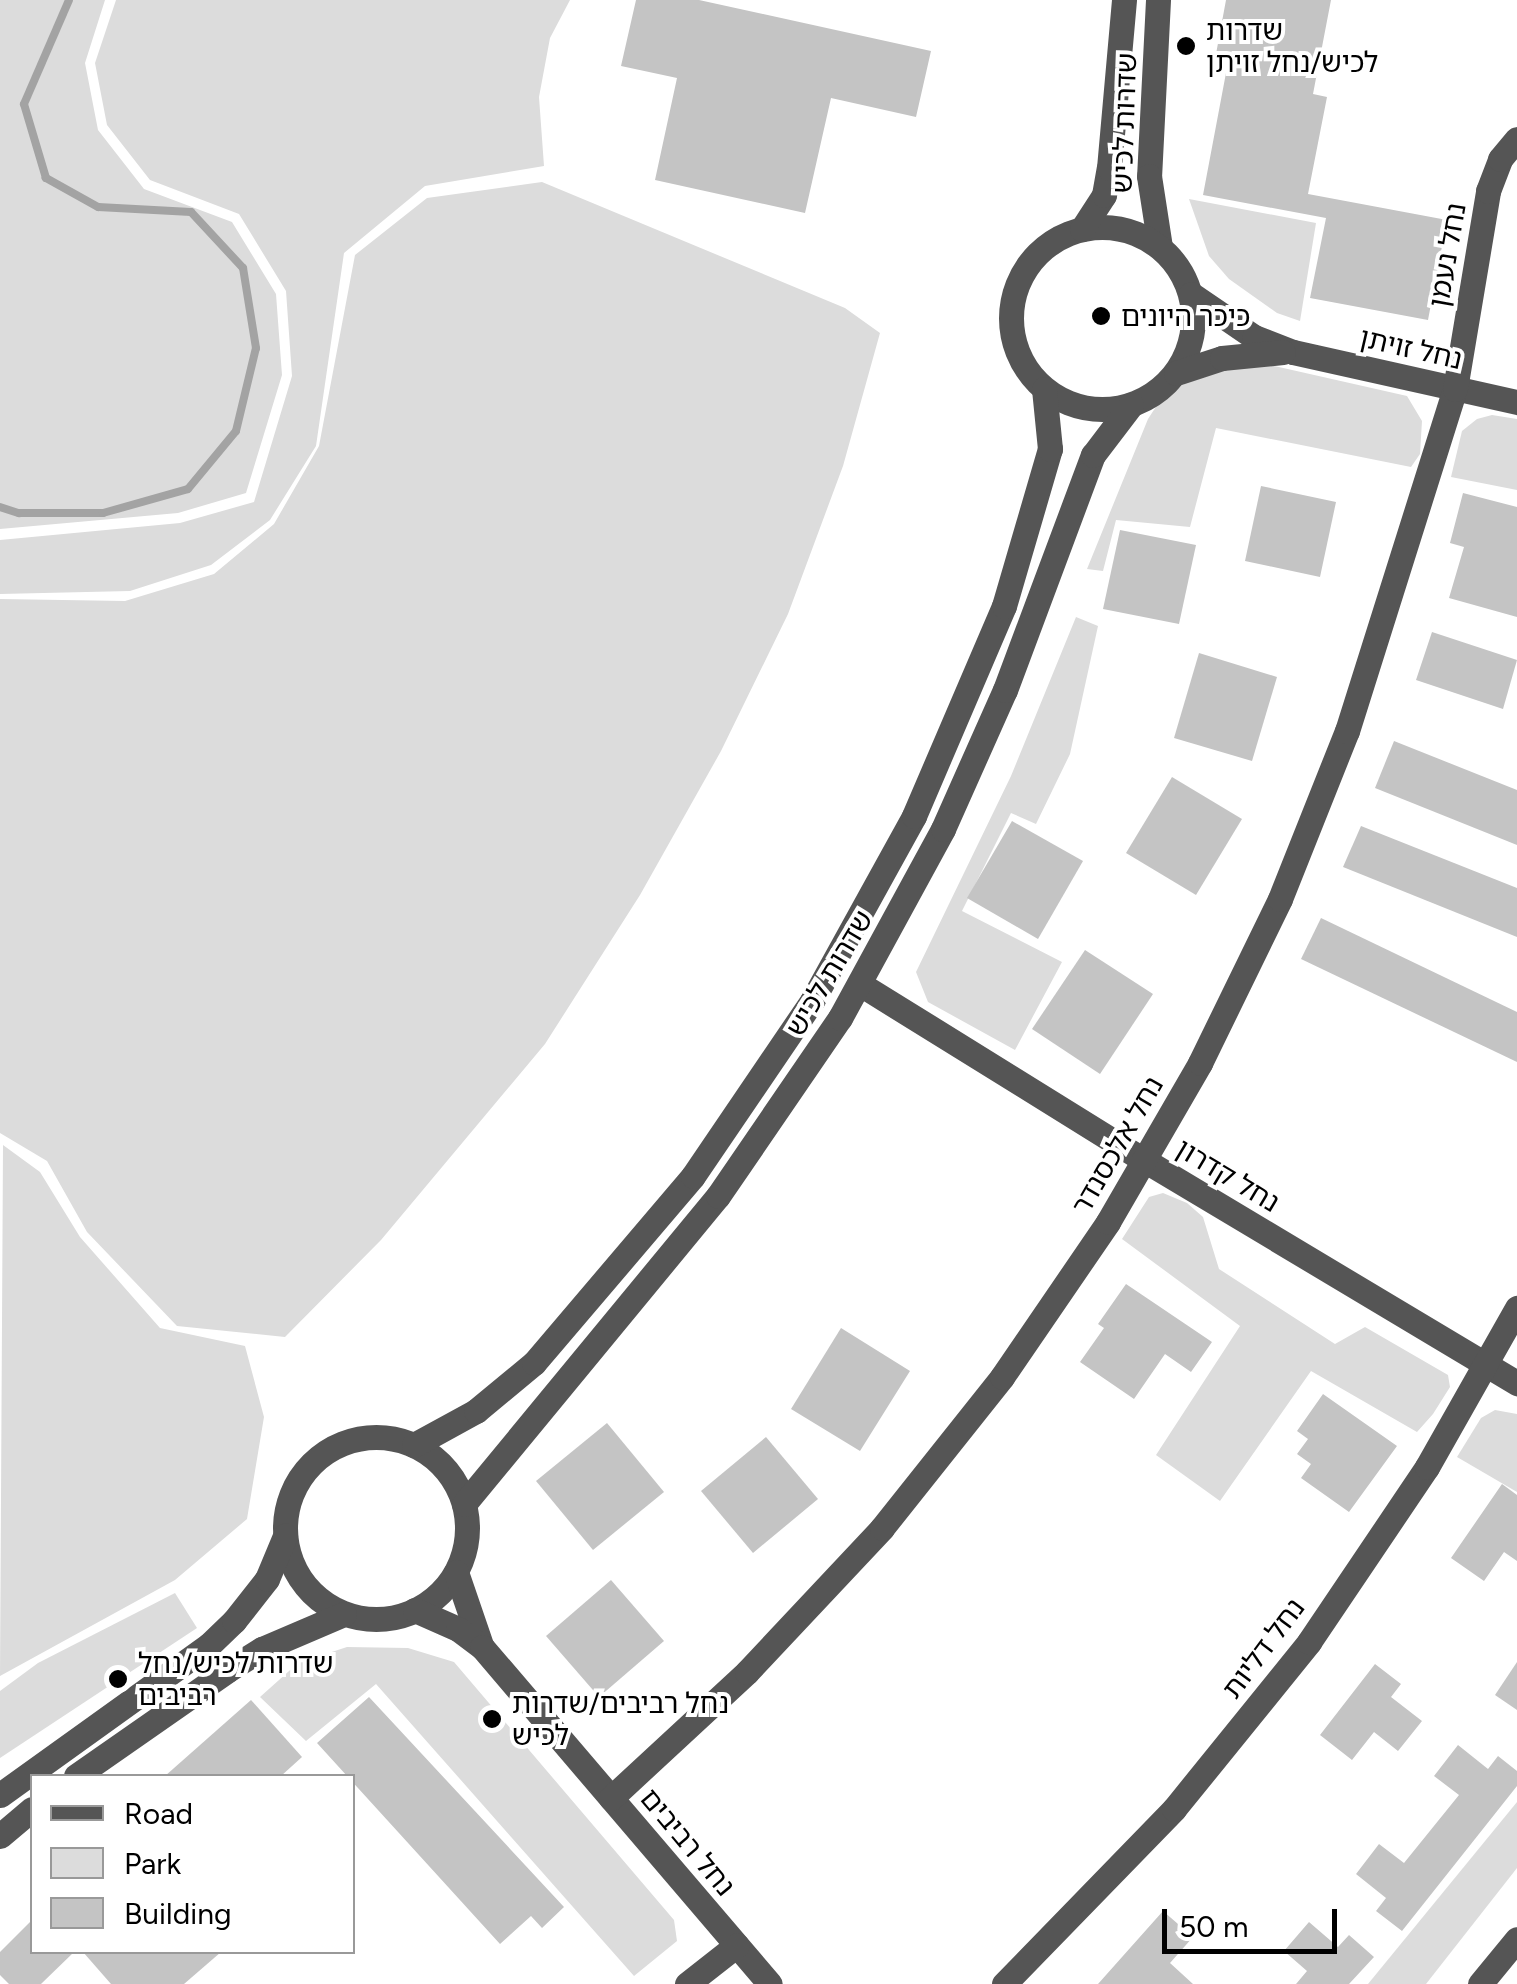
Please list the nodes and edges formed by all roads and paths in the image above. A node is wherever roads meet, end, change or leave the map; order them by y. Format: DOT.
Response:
graph roads {
  1 [pos="1124,0"];
  2 [pos="1158,0"];
  3 [pos="1517,139"];
  4 [pos="1082,230"];
  5 [pos="1160,247"];
  6 [pos="1190,294"];
  7 [pos="1292,352"];
  8 [pos="1176,373"];
  9 [pos="1044,389"];
  10 [pos="1455,389"];
  11 [pos="1517,402"];
  12 [pos="1131,405"];
  13 [pos="860,984"];
  14 [pos="1144,1160"];
  15 [pos="1517,1308"];
  16 [pos="1486,1363"];
  17 [pos="1517,1383"];
  18 [pos="414,1445"];
  19 [pos="464,1504"];
  20 [pos="285,1536"];
  21 [pos="456,1572"];
  22 [pos="415,1610"];
  23 [pos="344,1614"];
  24 [pos="482,1646"];
  25 [pos="79,1774"];
  26 [pos="0,1795"];
  27 [pos="611,1798"];
  28 [pos="30,1811"];
  29 [pos="0,1836"];
  30 [pos="1517,1939"];
  31 [pos="736,1945"];
  32 [pos="687,1984"];
  33 [pos="770,1984"];
  34 [pos="1004,1984"];
  35 [pos="1480,1984"];
  1 -- 4 [label="street, שדרות לכיש"];
  2 -- 5 [label="street, שדרות לכיש"];
  3 -- 10 [label="street, נחל נעמן"];
  4 -- 5 [label="street"];
  4 -- 9 [label="street"];
  5 -- 6 [label="street"];
  6 -- 7 [label="street, נחל זויתן"];
  6 -- 8 [label="street"];
  7 -- 8 [label="street, נחל זויתן"];
  7 -- 10 [label="street, נחל זויתן"];
  8 -- 12 [label="street"];
  9 -- 12 [label="street"];
  9 -- 18 [label="street, שדרות לכיש"];
  10 -- 11 [label="street, נחל זויתן"];
  10 -- 14 [label="street, נחל אלכסנדר"];
  12 -- 13 [label="street, שדרות לכיש"];
  13 -- 14 [label="street, נחל קדרון"];
  13 -- 19 [label="street, שדרות לכיש"];
  14 -- 16 [label="street, נחל קדרון"];
  14 -- 27 [label="street, נחל אלכסנדר"];
  15 -- 16 [label="street, נחל דליות"];
  16 -- 17 [label="street, נחל קדרון"];
  16 -- 34 [label="street, נחל דליות"];
  18 -- 19 [label="street"];
  18 -- 20 [label="street"];
  19 -- 21 [label="street"];
  20 -- 23 [label="street"];
  20 -- 26 [label="street"];
  21 -- 22 [label="street"];
  21 -- 24 [label="street, נחל רביבים"];
  22 -- 23 [label="street"];
  22 -- 24 [label="street, נחל רביבים"];
  23 -- 25 [label="street"];
  24 -- 27 [label="street, נחל רביבים"];
  27 -- 31 [label="street, נחל רביבים"];
  28 -- 29 [label="street"];
  30 -- 35 [label="street"];
  31 -- 32 [label="street"];
  31 -- 33 [label="street, נחל רביבים"];
}
